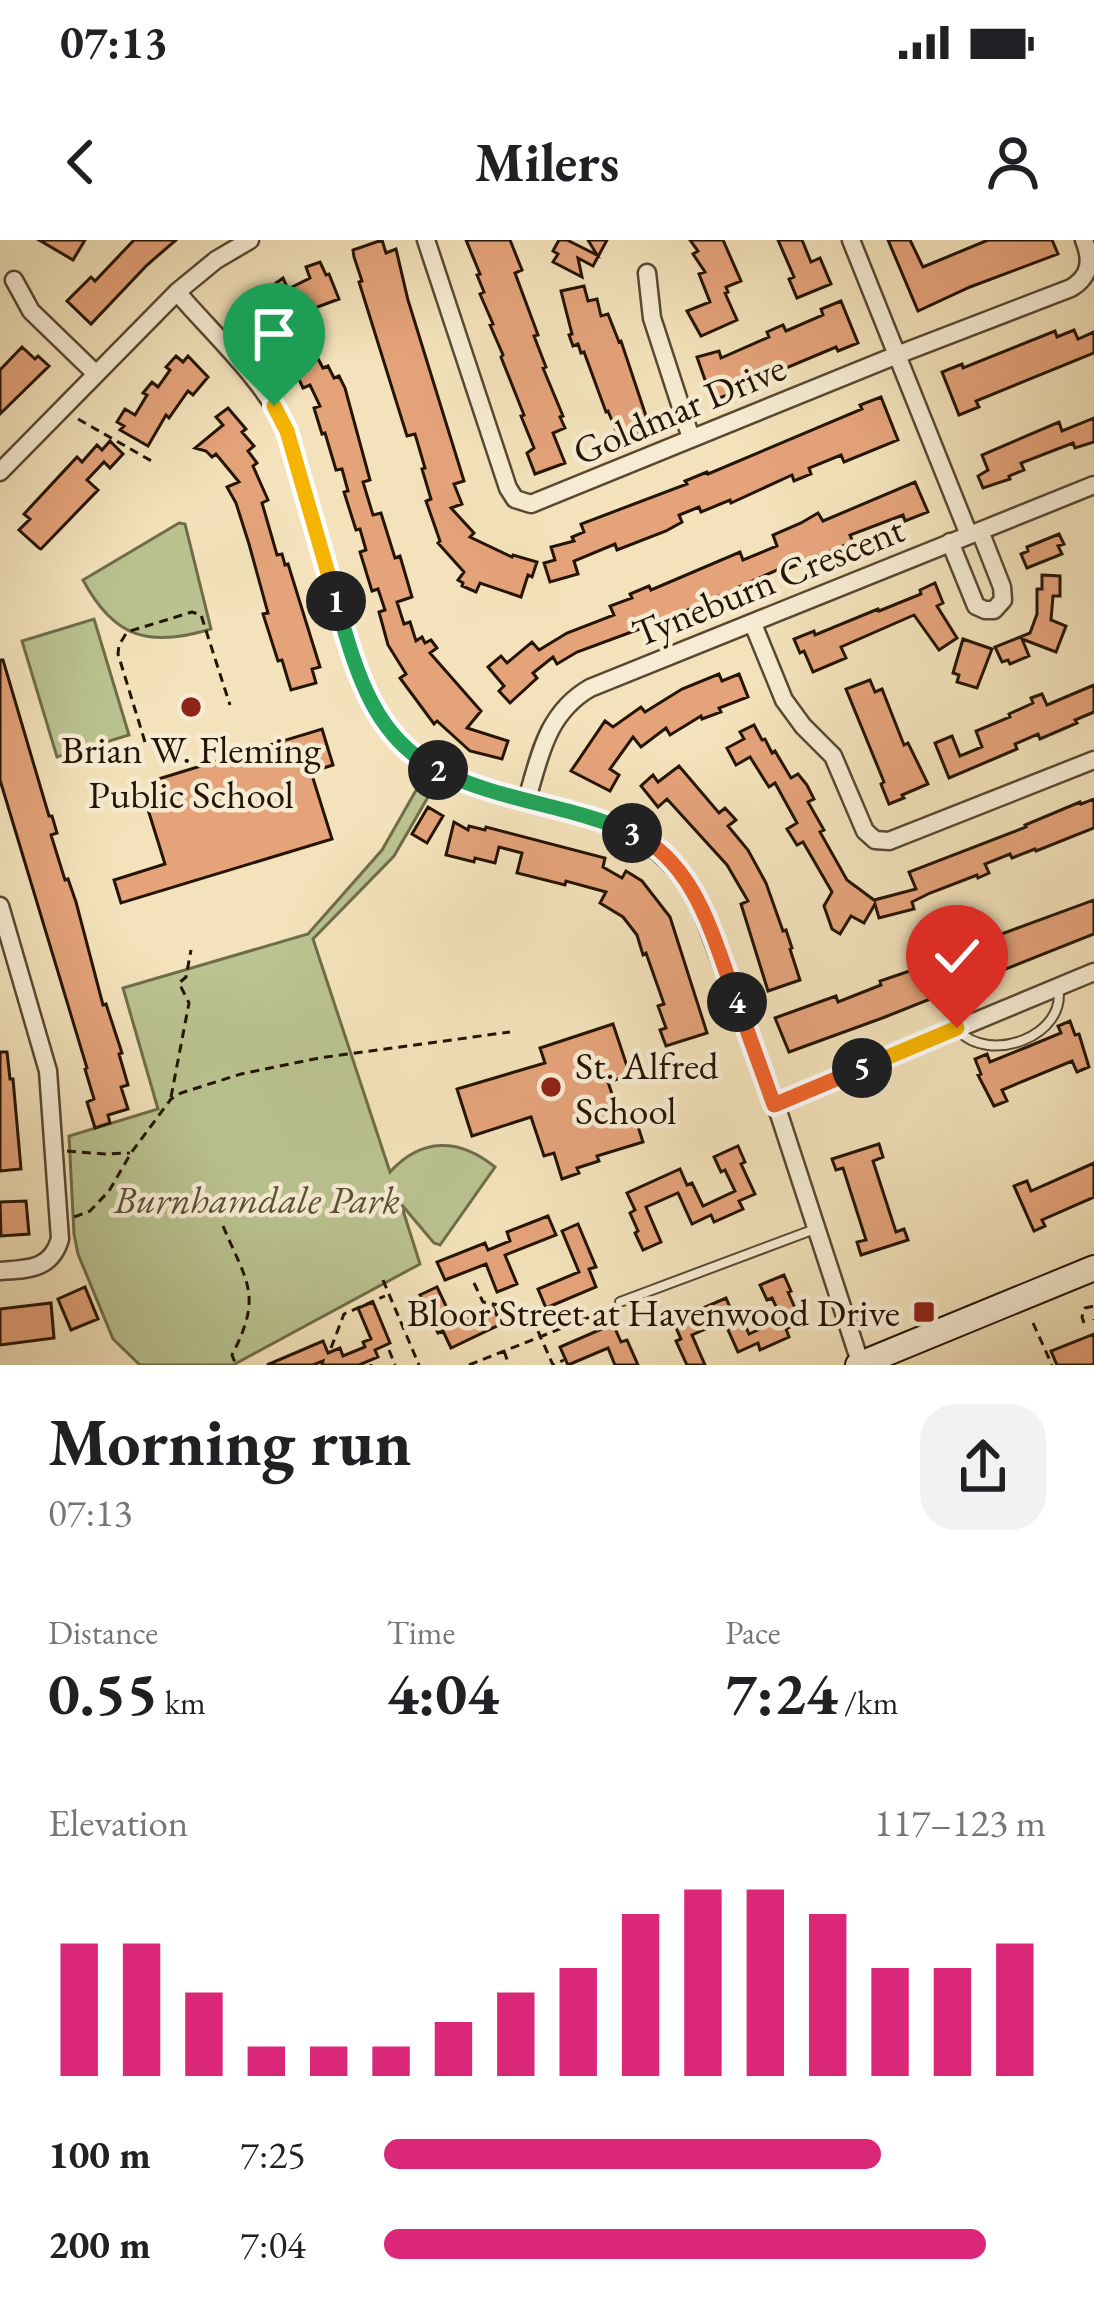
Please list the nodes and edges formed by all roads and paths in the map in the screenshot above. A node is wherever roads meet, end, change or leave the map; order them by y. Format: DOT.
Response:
graph roads {
  1 [pos="250,240"];
  2 [pos="425,240"];
  3 [pos="851,240"];
  4 [pos="1084,240"];
  5 [pos="647,273"];
  6 [pos="14,280"];
  7 [pos="177,292"];
  8 [pos="897,355"];
  9 [pos="95,374"];
  10 [pos="78,419"];
  11 [pos="691,438"];
  12 [pos="155,463"];
  13 [pos="0,472"];
  14 [pos="1094,485"];
  15 [pos="974,533"];
  16 [pos="950,542"];
  17 [pos="753,624"];
  18 [pos="230,705"];
  19 [pos="145,742"];
  20 [pos="1094,760"];
  21 [pos="527,799"];
  22 [pos="0,906"];
  23 [pos="191,950"];
  24 [pos="1094,972"];
  25 [pos="1058,987"];
  26 [pos="957,1028"];
  27 [pos="510,1032"];
  28 [pos="171,1099"];
  29 [pos="774,1105"];
  30 [pos="53,1149"];
  31 [pos="131,1153"];
  32 [pos="59,1223"];
  33 [pos="223,1226"];
  34 [pos="818,1228"];
  35 [pos="1094,1268"];
  36 [pos="0,1271"];
  37 [pos="383,1280"];
  38 [pos="474,1282"];
  39 [pos="389,1294"];
  40 [pos="620,1302"];
  41 [pos="1090,1304"];
  42 [pos="610,1309"];
  43 [pos="395,1310"];
  44 [pos="384,1314"];
  45 [pos="400,1321"];
  46 [pos="1033,1323"];
  47 [pos="1084,1323"];
  48 [pos="389,1327"];
  49 [pos="540,1336"];
  50 [pos="331,1348"];
  51 [pos="388,1349"];
  52 [pos="504,1351"];
  53 [pos="493,1355"];
  54 [pos="563,1360"];
  55 [pos="236,1365"];
  56 [pos="395,1365"];
  57 [pos="419,1365"];
  58 [pos="469,1365"];
  59 [pos="497,1365"];
  60 [pos="509,1365"];
  61 [pos="860,1365"];
  62 [pos="1052,1365"];
  1 -- 7 [label="street"];
  2 -- 11 [label="street, Goldmar Drive"];
  3 -- 8 [label="street"];
  4 -- 8 [label="street, Goldmar Drive"];
  5 -- 11 [label="street"];
  6 -- 9 [label="street"];
  7 -- 9 [label="street"];
  7 -- 21 [label="street"];
  8 -- 11 [label="street, Goldmar Drive"];
  8 -- 15 [label="street"];
  9 -- 13 [label="street"];
  10 -- 12 [label="path"];
  14 -- 15 [label="street, Tyneburn Crescent"];
  15 -- 16 [label="street, Tyneburn Crescent"];
  15 -- 16 [label="street"];
  16 -- 17 [label="street, Tyneburn Crescent"];
  17 -- 20 [label="street"];
  17 -- 21 [label="street, Tyneburn Crescent"];
  18 -- 19 [label="path"];
  21 -- 29 [label="street"];
  22 -- 30 [label="street"];
  23 -- 28 [label="path"];
  24 -- 25 [label="street"];
  25 -- 26 [label="street"];
  25 -- 26 [label="lane"];
  26 -- 29 [label="street"];
  27 -- 28 [label="path"];
  28 -- 31 [label="path"];
  29 -- 34 [label="street"];
  30 -- 31 [label="path"];
  30 -- 32 [label="street"];
  31 -- 32 [label="path"];
  32 -- 36 [label="street"];
  33 -- 55 [label="path"];
  34 -- 40 [label="lane"];
  34 -- 61 [label="street"];
  35 -- 61 [label="main road"];
  37 -- 39 [label="path"];
  38 -- 49 [label="path"];
  39 -- 43 [label="path"];
  39 -- 50 [label="path"];
  41 -- 47 [label="path"];
  42 -- 49 [label="path"];
  43 -- 44 [label="path"];
  43 -- 45 [label="path"];
  45 -- 48 [label="path"];
  45 -- 57 [label="path"];
  46 -- 62 [label="path"];
  49 -- 52 [label="path"];
  49 -- 54 [label="path"];
  51 -- 56 [label="path"];
  52 -- 53 [label="path"];
  52 -- 60 [label="path"];
  53 -- 58 [label="path"];
  53 -- 59 [label="path"];
}
